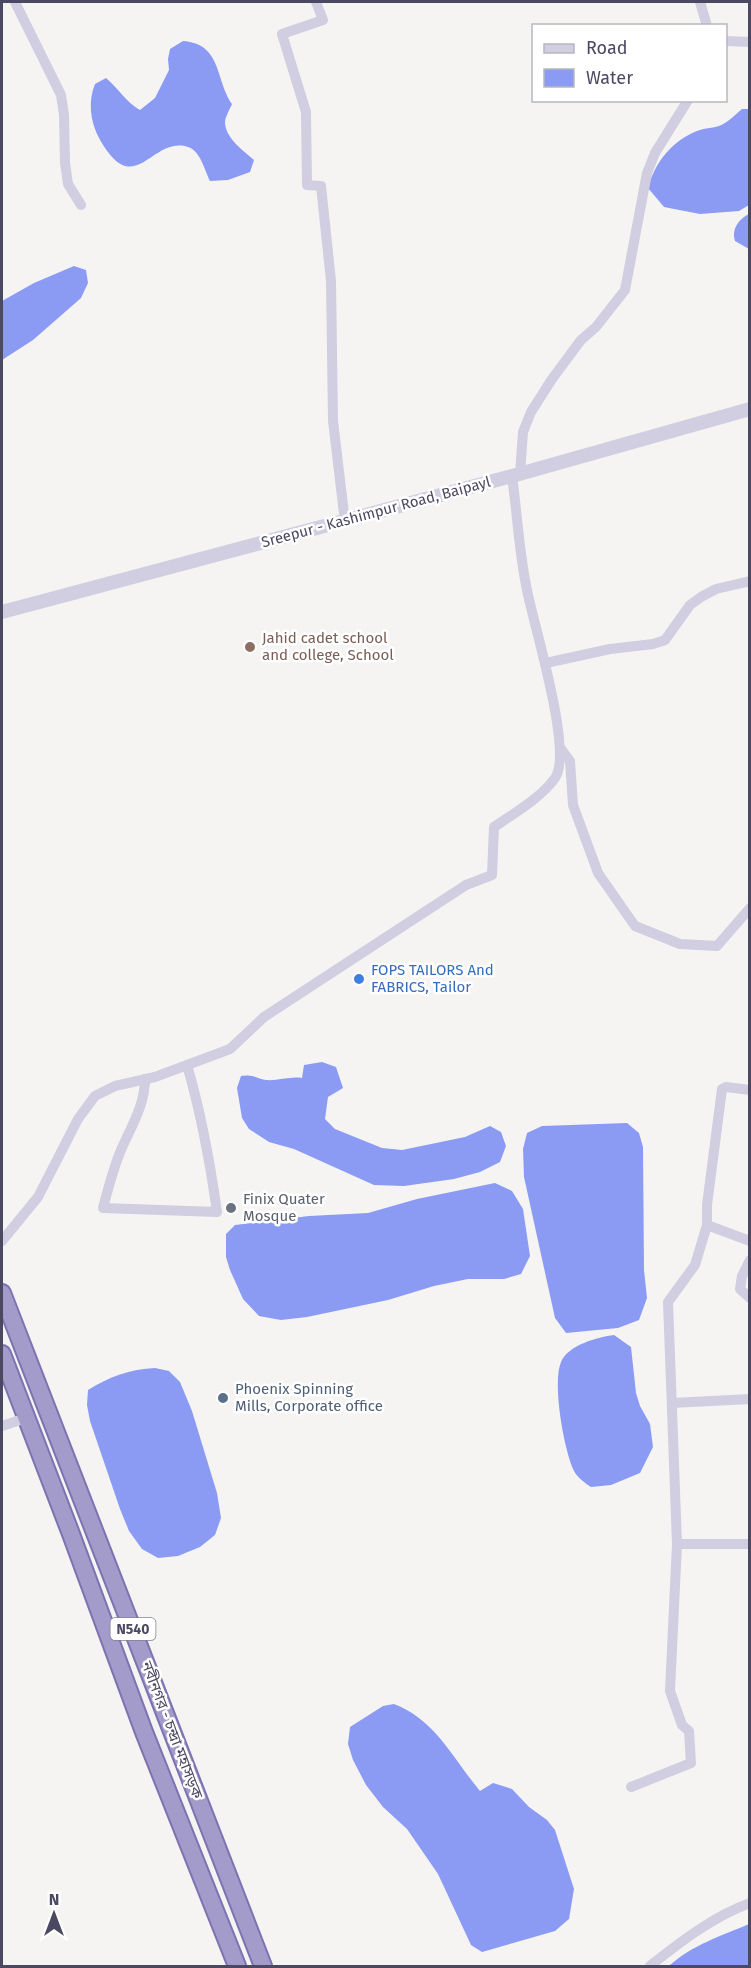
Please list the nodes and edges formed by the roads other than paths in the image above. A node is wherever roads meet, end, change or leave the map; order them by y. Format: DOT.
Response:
graph roads {
  1 [pos="15,2"];
  2 [pos="316,2"];
  3 [pos="699,2"];
  4 [pos="706,24"];
  5 [pos="727,41"];
  6 [pos="750,42"];
  7 [pos="687,102"];
  8 [pos="81,205"];
  9 [pos="750,409"];
  10 [pos="516,475"];
  11 [pos="345,522"];
  12 [pos="750,581"];
  13 [pos="2,612"];
  14 [pos="546,663"];
  15 [pos="561,749"];
  16 [pos="750,908"];
  17 [pos="187,1065"];
  18 [pos="144,1079"];
  19 [pos="750,1090"];
  20 [pos="707,1224"];
  21 [pos="2,1241"];
  22 [pos="750,1241"];
  23 [pos="750,1260"];
  24 [pos="2,1293"];
  25 [pos="750,1298"];
  26 [pos="2,1354"];
  27 [pos="750,1399"];
  28 [pos="672,1402"];
  29 [pos="27,1418"];
  30 [pos="2,1426"];
  31 [pos="677,1544"];
  32 [pos="750,1544"];
  33 [pos="630,1787"];
  34 [pos="750,1903"];
  35 [pos="237,1966"];
  36 [pos="262,1966"];
  37 [pos="650,1966"];
  1 -- 8 [label="street"];
  2 -- 11 [label="street"];
  3 -- 4 [label="street"];
  5 -- 6 [label="street"];
  7 -- 10 [label="street"];
  9 -- 10 [label="street, Sreepur - Kashimpur Road, Baipayl"];
  10 -- 11 [label="street, Sreepur - Kashimpur Road, Baipayl"];
  10 -- 14 [label="street"];
  11 -- 13 [label="street, Sreepur - Kashimpur Road, Baipayl"];
  12 -- 14 [label="street"];
  14 -- 15 [label="street"];
  15 -- 16 [label="street"];
  15 -- 17 [label="street"];
  17 -- 18 [label="street"];
  17 -- 18 [label="street"];
  18 -- 21 [label="street"];
  19 -- 20 [label="street"];
  20 -- 22 [label="street"];
  20 -- 28 [label="street"];
  23 -- 25 [label="street"];
  24 -- 36 [label="highway, নবীনগর - চন্দ্রা মহাসড়ক / N540"];
  26 -- 29 [label="highway, নবীনগর - চন্দ্রা মহাসড়ক / N540"];
  27 -- 28 [label="street"];
  28 -- 31 [label="street"];
  29 -- 30 [label="street"];
  29 -- 35 [label="highway, নবীনগর - চন্দ্রা মহাসড়ক / N540"];
  31 -- 32 [label="street"];
  31 -- 33 [label="street"];
  34 -- 37 [label="street"];
}
